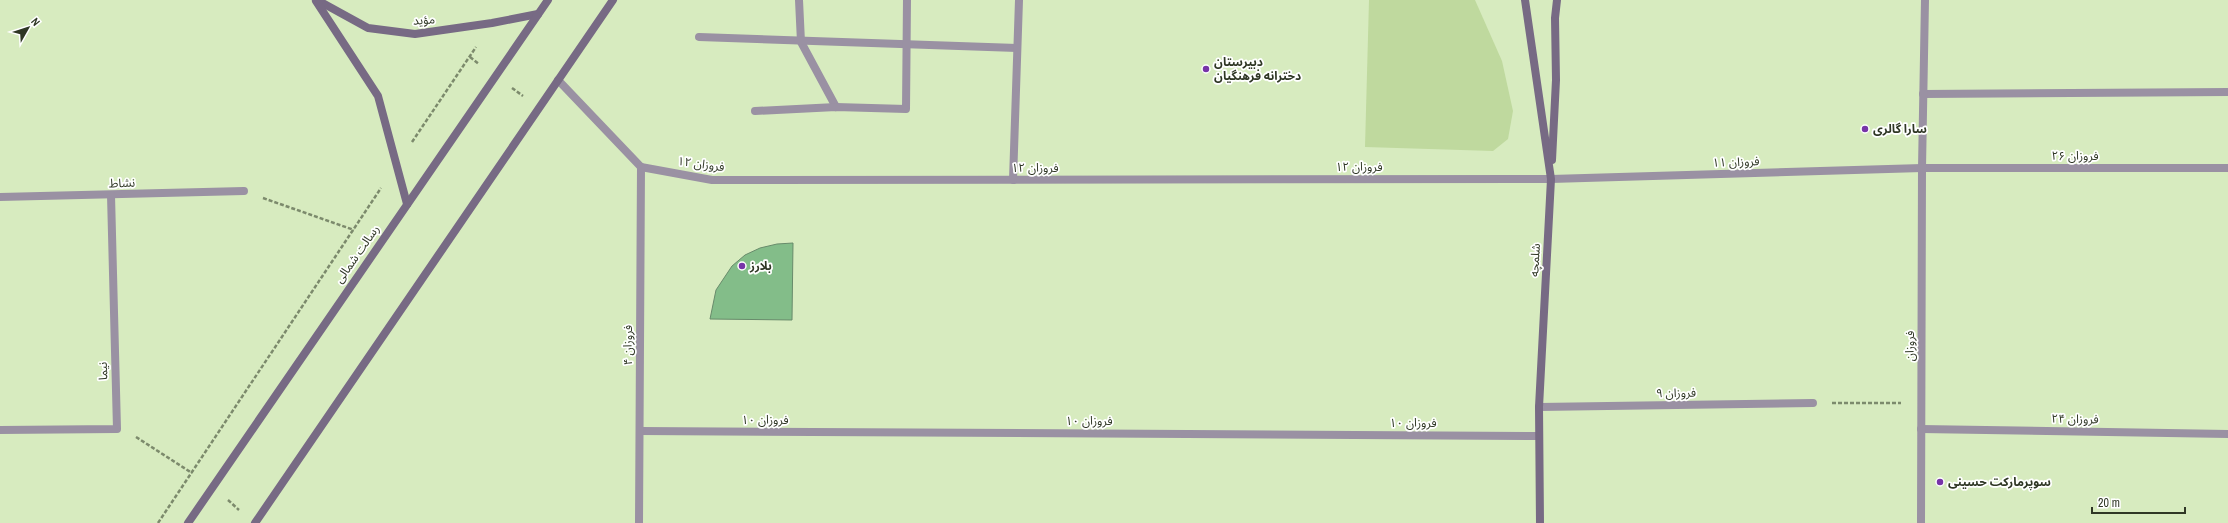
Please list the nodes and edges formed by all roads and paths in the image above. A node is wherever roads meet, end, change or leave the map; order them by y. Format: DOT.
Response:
graph roads {
  1 [pos="316,0"];
  2 [pos="548,0"];
  3 [pos="613,0"];
  4 [pos="799,0"];
  5 [pos="907,0"];
  6 [pos="1019,0"];
  7 [pos="1525,0"];
  8 [pos="1557,0"];
  9 [pos="1925,0"];
  10 [pos="538,14"];
  11 [pos="492,23"];
  12 [pos="698,37"];
  13 [pos="801,42"];
  14 [pos="908,45"];
  15 [pos="1017,48"];
  16 [pos="558,80"];
  17 [pos="2228,92"];
  18 [pos="1923,94"];
  19 [pos="836,108"];
  20 [pos="755,111"];
  21 [pos="396,166"];
  22 [pos="641,167"];
  23 [pos="1922,168"];
  24 [pos="2228,168"];
  25 [pos="1551,179"];
  26 [pos="1013,180"];
  27 [pos="244,191"];
  28 [pos="111,195"];
  29 [pos="0,197"];
  30 [pos="407,204"];
  31 [pos="354,230"];
  32 [pos="1813,402"];
  33 [pos="1921,403"];
  34 [pos="1539,407"];
  35 [pos="117,429"];
  36 [pos="1921,429"];
  37 [pos="0,430"];
  38 [pos="640,431"];
  39 [pos="2228,434"];
  40 [pos="1539,436"];
  41 [pos="192,473"];
  42 [pos="212,486"];
  43 [pos="244,514"];
  44 [pos="158,523"];
  45 [pos="188,523"];
  46 [pos="255,523"];
  47 [pos="640,523"];
  48 [pos="1540,523"];
  49 [pos="1921,523"];
  1 -- 11 [label="main road, مؤید"];
  1 -- 21 [label="main road, مؤید"];
  2 -- 10 [label="main road, رسالت شمالی"];
  3 -- 16 [label="main road"];
  4 -- 13 [label="street"];
  5 -- 14 [label="street"];
  6 -- 15 [label="street"];
  7 -- 25 [label="main road, شلمچه"];
  8 -- 25 [label="main road"];
  9 -- 18 [label="street, فروزان"];
  10 -- 11 [label="main road, مؤید"];
  10 -- 30 [label="main road, رسالت شمالی"];
  11 -- 21 [label="path"];
  12 -- 13 [label="street"];
  13 -- 14 [label="street"];
  13 -- 19 [label="street"];
  14 -- 15 [label="street"];
  14 -- 19 [label="street"];
  15 -- 26 [label="street"];
  16 -- 22 [label="street"];
  16 -- 46 [label="main road"];
  17 -- 18 [label="street"];
  18 -- 23 [label="street, فروزان"];
  19 -- 20 [label="street"];
  21 -- 30 [label="main road, مؤید"];
  21 -- 31 [label="path"];
  22 -- 26 [label="street, فروزان ۱۲"];
  22 -- 38 [label="street, فروزان ۴"];
  23 -- 24 [label="street, فروزان ۲۶"];
  23 -- 25 [label="street, فروزان ۱۱"];
  23 -- 33 [label="street, فروزان"];
  25 -- 26 [label="street, فروزان ۱۲"];
  25 -- 34 [label="main road, شلمچه"];
  27 -- 28 [label="street, نشاط"];
  27 -- 31 [label="path"];
  28 -- 29 [label="street, نشاط"];
  28 -- 35 [label="street, نیما"];
  30 -- 42 [label="main road, رسالت شمالی"];
  31 -- 41 [label="path"];
  32 -- 33 [label="path"];
  32 -- 34 [label="street, فروزان ۹"];
  33 -- 36 [label="street, فروزان"];
  34 -- 40 [label="main road, شلمچه"];
  35 -- 37 [label="street"];
  35 -- 41 [label="path"];
  36 -- 39 [label="street, فروزان ۲۴"];
  36 -- 49 [label="street, فروزان"];
  38 -- 40 [label="street, فروزان ۱۰"];
  38 -- 47 [label="street, فروزان ۴"];
  40 -- 48 [label="main road, شلمچه"];
  41 -- 42 [label="path"];
  41 -- 44 [label="path"];
  42 -- 43 [label="path"];
  42 -- 45 [label="main road, رسالت شمالی"];
}
